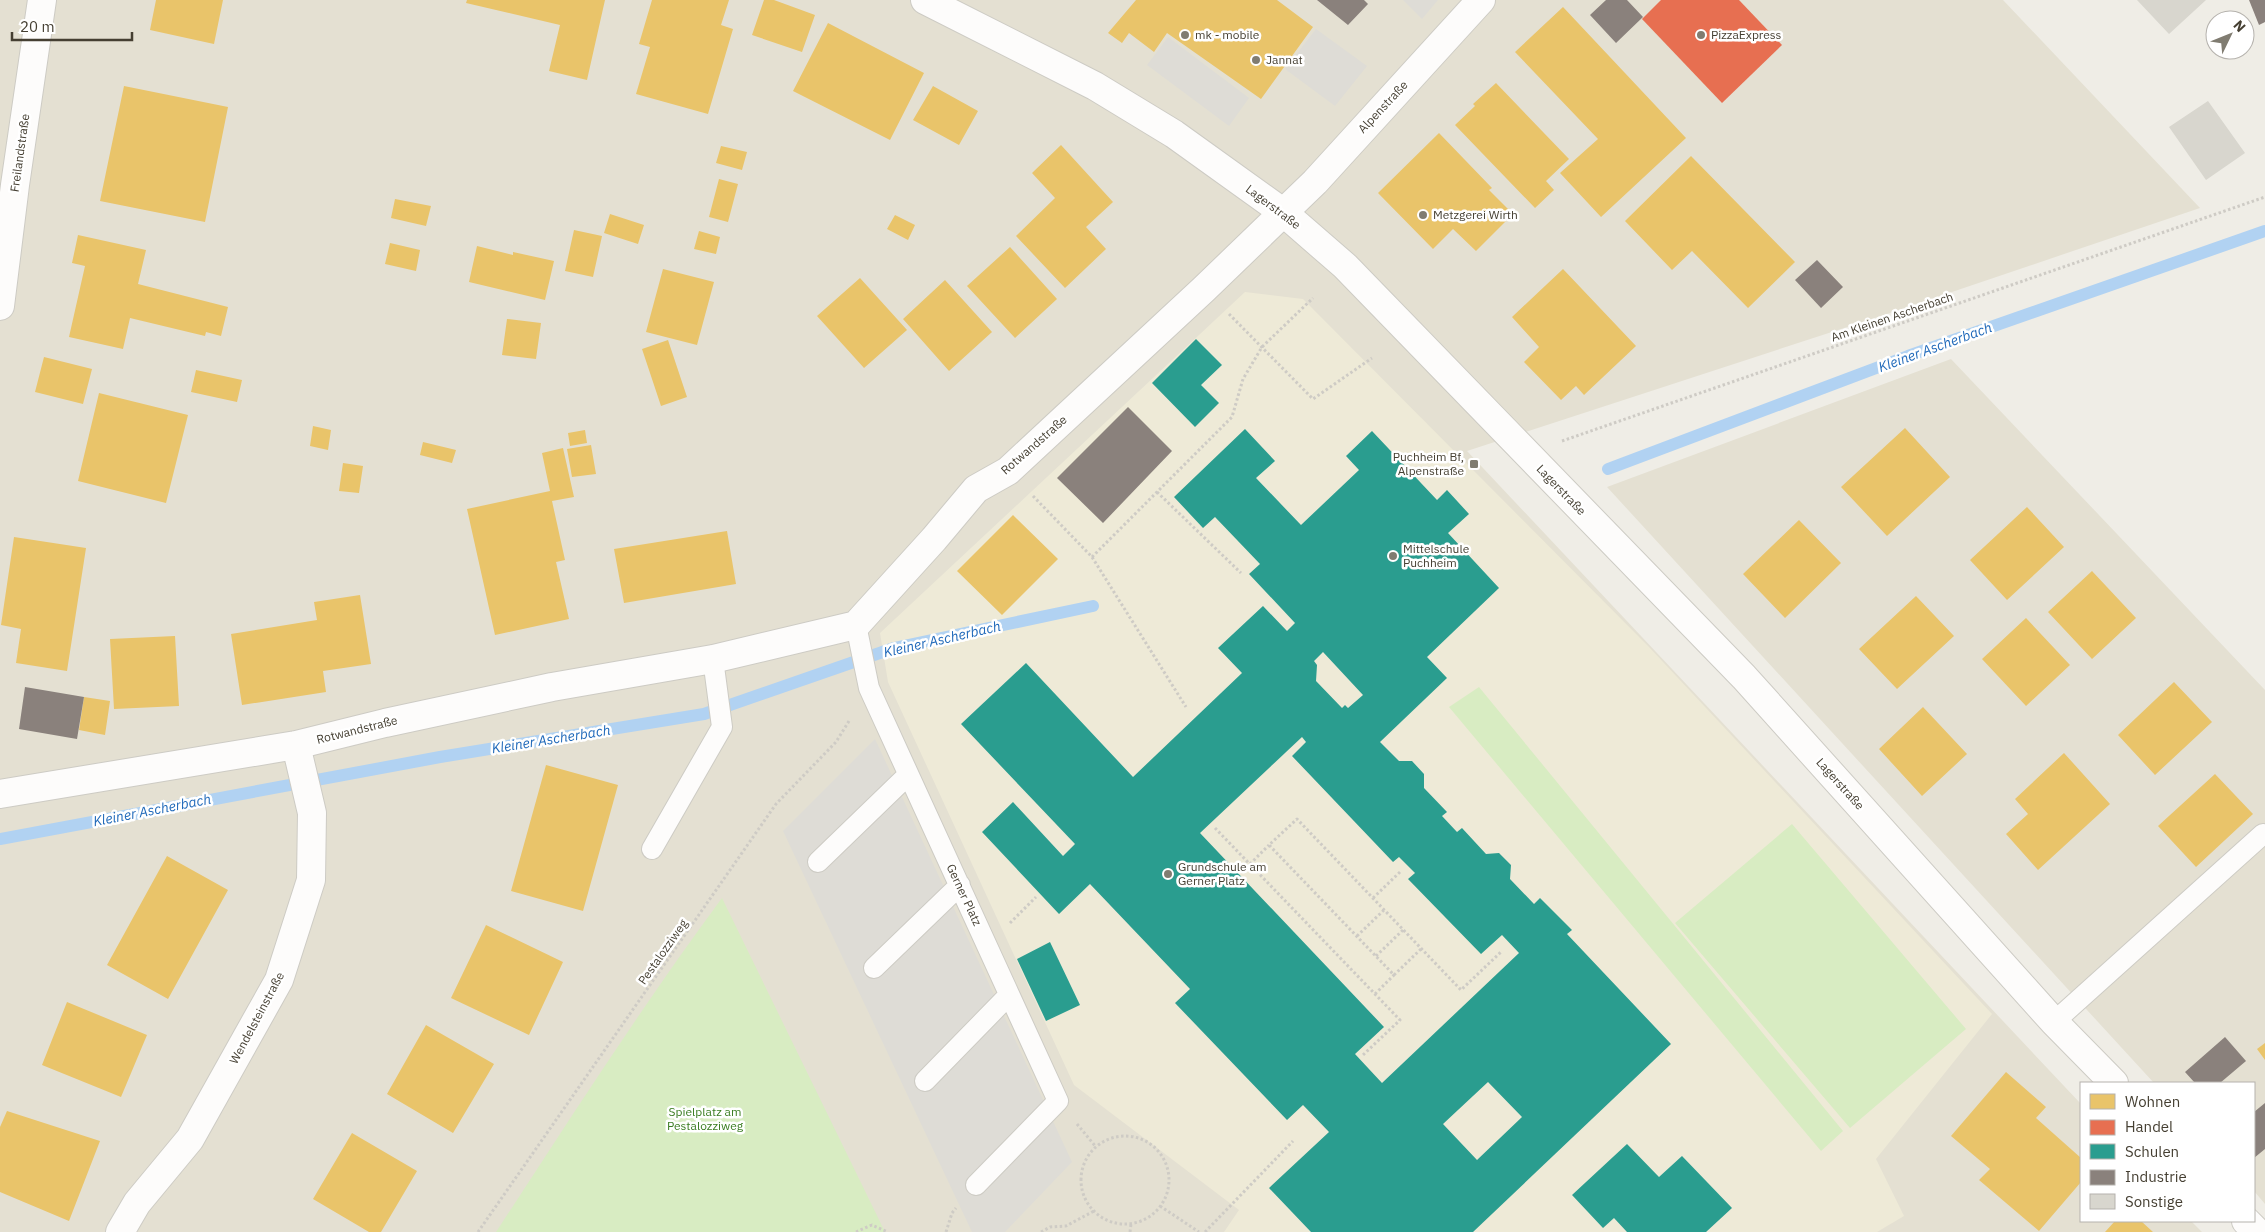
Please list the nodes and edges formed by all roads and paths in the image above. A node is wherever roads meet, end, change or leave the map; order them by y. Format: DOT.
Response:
graph roads {
  1 [pos="42,0"];
  2 [pos="925,0"];
  3 [pos="1482,0"];
  4 [pos="2265,196"];
  5 [pos="1284,213"];
  6 [pos="1204,289"];
  7 [pos="1313,298"];
  8 [pos="0,306"];
  9 [pos="1262,347"];
  10 [pos="1372,358"];
  11 [pos="1526,454"];
  12 [pos="1008,471"];
  13 [pos="1157,492"];
  14 [pos="1092,557"];
  15 [pos="1241,573"];
  16 [pos="856,625"];
  17 [pos="715,672"];
  18 [pos="869,688"];
  19 [pos="1186,707"];
  20 [pos="300,757"];
  21 [pos="908,775"];
  22 [pos="0,794"];
  23 [pos="1215,828"];
  24 [pos="2262,834"];
  25 [pos="1269,845"];
  26 [pos="652,849"];
  27 [pos="818,862"];
  28 [pos="1250,864"];
  29 [pos="1400,872"];
  30 [pos="960,885"];
  31 [pos="1373,898"];
  32 [pos="1384,910"];
  33 [pos="1403,930"];
  34 [pos="1357,936"];
  35 [pos="1422,950"];
  36 [pos="1502,952"];
  37 [pos="1376,956"];
  38 [pos="874,968"];
  39 [pos="1394,975"];
  40 [pos="1375,994"];
  41 [pos="1008,996"];
  42 [pos="2054,1022"];
  43 [pos="1363,1055"];
  44 [pos="925,1081"];
  45 [pos="2113,1082"];
  46 [pos="1293,1140"];
  47 [pos="976,1186"];
  48 [pos="1160,1206"];
  49 [pos="1094,1211"];
  50 [pos="2247,1222"];
  51 [pos="1131,1224"];
  52 [pos="120,1232"];
  53 [pos="478,1232"];
  54 [pos="856,1232"];
  55 [pos="888,1232"];
  56 [pos="1041,1232"];
  57 [pos="1130,1232"];
  58 [pos="1199,1232"];
  59 [pos="1205,1232"];
  60 [pos="2257,1232"];
  1 -- 8 [label="street, Freilandstraße"];
  2 -- 5 [label="street, Lagerstraße"];
  3 -- 5 [label="street, Alpenstraße"];
  4 -- 11 [label="path, Am Kleinen Ascherbach"];
  5 -- 6 [label="street, Rotwandstraße"];
  5 -- 11 [label="street, Lagerstraße"];
  6 -- 9 [label="path"];
  6 -- 12 [label="street, Rotwandstraße"];
  7 -- 9 [label="path"];
  9 -- 10 [label="path"];
  9 -- 13 [label="path"];
  11 -- 42 [label="street, Lagerstraße"];
  12 -- 14 [label="path"];
  12 -- 16 [label="street, Rotwandstraße"];
  13 -- 14 [label="path"];
  13 -- 15 [label="path"];
  14 -- 19 [label="path"];
  16 -- 17 [label="street, Rotwandstraße"];
  16 -- 18 [label="lane, Gerner Platz"];
  17 -- 20 [label="street, Rotwandstraße"];
  17 -- 26 [label="lane"];
  18 -- 21 [label="lane, Gerner Platz"];
  18 -- 53 [label="path, Pestalozziweg"];
  20 -- 22 [label="street, Rotwandstraße"];
  20 -- 52 [label="street, Wendelsteinstraße"];
  21 -- 27 [label="lane"];
  21 -- 30 [label="lane, Gerner Platz"];
  23 -- 28 [label="path"];
  24 -- 42 [label="lane"];
  25 -- 28 [label="path"];
  25 -- 31 [label="path"];
  25 -- 34 [label="path"];
  28 -- 40 [label="path"];
  29 -- 31 [label="path"];
  30 -- 38 [label="lane"];
  30 -- 41 [label="lane, Gerner Platz"];
  31 -- 32 [label="path"];
  32 -- 33 [label="path"];
  32 -- 34 [label="path"];
  33 -- 35 [label="path"];
  33 -- 37 [label="path"];
  34 -- 37 [label="path"];
  35 -- 36 [label="path"];
  35 -- 39 [label="path"];
  37 -- 39 [label="path"];
  39 -- 40 [label="path"];
  40 -- 43 [label="path"];
  41 -- 44 [label="lane"];
  41 -- 47 [label="lane, Gerner Platz"];
  42 -- 45 [label="street, Lagerstraße"];
  46 -- 59 [label="path"];
  48 -- 49 [label="path"];
  48 -- 51 [label="path"];
  48 -- 58 [label="path"];
  49 -- 51 [label="path"];
  49 -- 56 [label="path"];
  50 -- 60 [label="street"];
  51 -- 57 [label="path"];
  54 -- 55 [label="path"];
}
